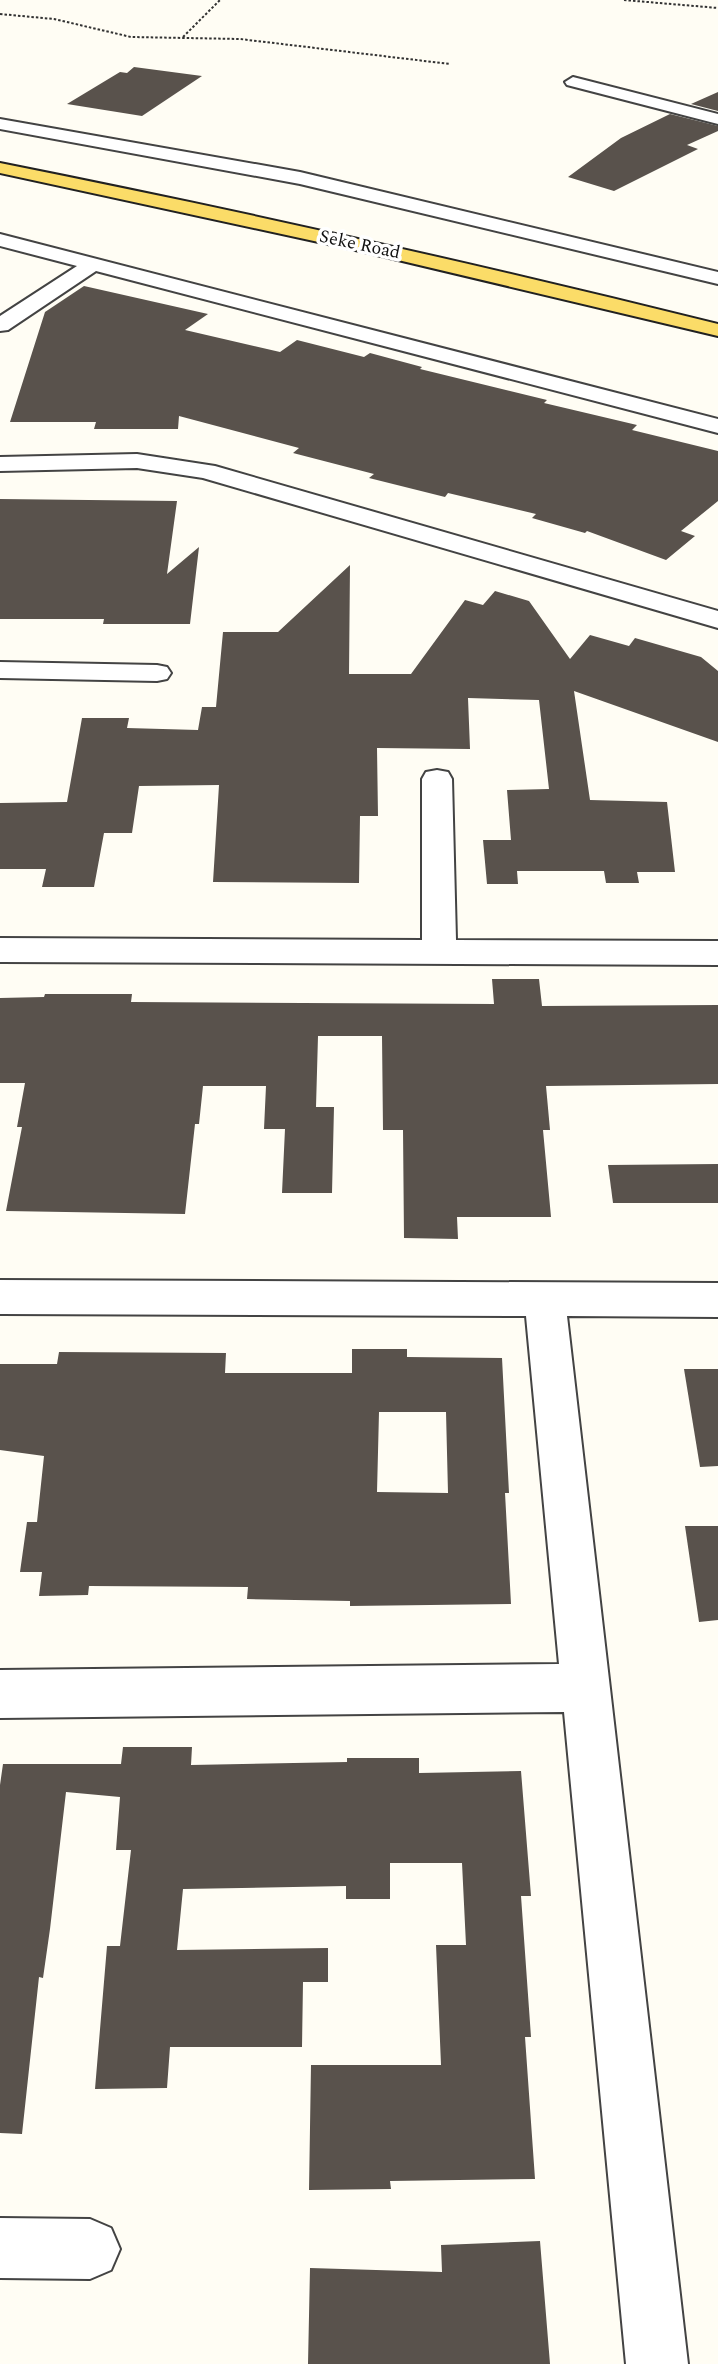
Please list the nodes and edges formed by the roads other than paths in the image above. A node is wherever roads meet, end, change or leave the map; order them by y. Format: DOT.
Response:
graph roads {
  1 [pos="573,82"];
  2 [pos="718,119"];
  3 [pos="0,124"];
  4 [pos="0,168"];
  5 [pos="0,240"];
  6 [pos="92,265"];
  7 [pos="718,278"];
  8 [pos="0,325"];
  9 [pos="718,330"];
  10 [pos="718,426"];
  11 [pos="0,464"];
  12 [pos="718,620"];
  13 [pos="0,670"];
  14 [pos="157,673"];
  15 [pos="437,779"];
  16 [pos="0,950"];
  17 [pos="439,952"];
  18 [pos="718,953"];
  19 [pos="0,1297"];
  20 [pos="718,1300"];
  21 [pos="545,1301"];
  22 [pos="586,1688"];
  23 [pos="0,1694"];
  24 [pos="0,2248"];
  25 [pos="90,2249"];
  26 [pos="657,2364"];
  1 -- 2 [label="street"];
  3 -- 7 [label="street"];
  4 -- 9 [label="main road, Seke Road"];
  5 -- 6 [label="street"];
  6 -- 8 [label="street"];
  6 -- 10 [label="street"];
  11 -- 12 [label="street"];
  13 -- 14 [label="street"];
  15 -- 17 [label="street"];
  16 -- 17 [label="street"];
  17 -- 18 [label="street"];
  19 -- 21 [label="street"];
  20 -- 21 [label="street"];
  21 -- 22 [label="street"];
  22 -- 23 [label="street"];
  22 -- 26 [label="street"];
  24 -- 25 [label="street"];
}
